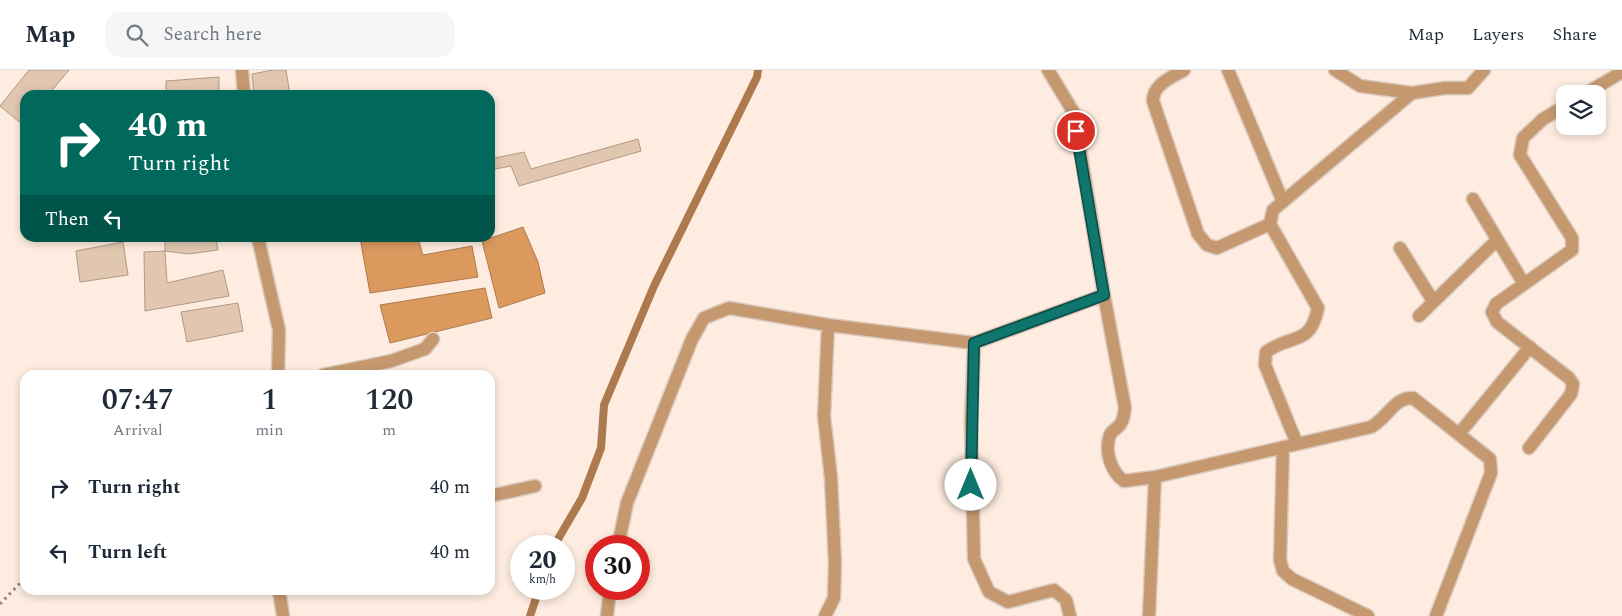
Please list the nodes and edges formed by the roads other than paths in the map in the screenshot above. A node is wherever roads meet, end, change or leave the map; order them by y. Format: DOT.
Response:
graph roads {
  1 [pos="242,70"];
  2 [pos="1048,70"];
  3 [pos="1184,70"];
  4 [pos="1228,70"];
  5 [pos="1335,70"];
  6 [pos="1484,70"];
  7 [pos="1622,72"];
  8 [pos="1600,85"];
  9 [pos="244,90"];
  10 [pos="1412,93"];
  11 [pos="1556,111"];
  12 [pos="1473,199"];
  13 [pos="1283,202"];
  14 [pos="1270,224"];
  15 [pos="1497,240"];
  16 [pos="259,242"];
  17 [pos="1400,248"];
  18 [pos="1524,284"];
  19 [pos="1104,295"];
  20 [pos="1433,300"];
  21 [pos="1419,316"];
  22 [pos="828,325"];
  23 [pos="433,339"];
  24 [pos="974,343"];
  25 [pos="1530,347"];
  26 [pos="278,370"];
  27 [pos="348,370"];
  28 [pos="1458,434"];
  29 [pos="1297,444"];
  30 [pos="1283,447"];
  31 [pos="1530,448"];
  32 [pos="1155,477"];
  33 [pos="535,486"];
  34 [pos="495,495"];
  35 [pos="620,535"];
  36 [pos="280,595"];
  37 [pos="609,600"];
  38 [pos="1355,613"];
  39 [pos="283,616"];
  40 [pos="607,616"];
  41 [pos="825,616"];
  42 [pos="1070,616"];
  43 [pos="1149,616"];
  44 [pos="1368,616"];
  45 [pos="1436,616"];
  1 -- 9 [label="street"];
  2 -- 19 [label="street"];
  3 -- 14 [label="street"];
  4 -- 13 [label="street"];
  5 -- 10 [label="street"];
  6 -- 10 [label="street"];
  7 -- 8 [label="street"];
  10 -- 13 [label="street"];
  11 -- 18 [label="street"];
  12 -- 15 [label="street"];
  13 -- 14 [label="street"];
  14 -- 29 [label="street"];
  15 -- 18 [label="street"];
  15 -- 20 [label="street"];
  16 -- 26 [label="street"];
  17 -- 20 [label="street"];
  18 -- 25 [label="street"];
  19 -- 24 [label="street"];
  19 -- 32 [label="street"];
  20 -- 21 [label="street"];
  22 -- 24 [label="street"];
  22 -- 35 [label="street"];
  22 -- 41 [label="street"];
  23 -- 27 [label="street"];
  24 -- 42 [label="street"];
  25 -- 28 [label="street"];
  25 -- 31 [label="street"];
  28 -- 29 [label="street"];
  28 -- 45 [label="street"];
  29 -- 30 [label="street"];
  30 -- 32 [label="street"];
  30 -- 38 [label="street"];
  32 -- 43 [label="street"];
  33 -- 34 [label="street"];
  36 -- 39 [label="street"];
  37 -- 40 [label="street"];
  38 -- 44 [label="street"];
}
